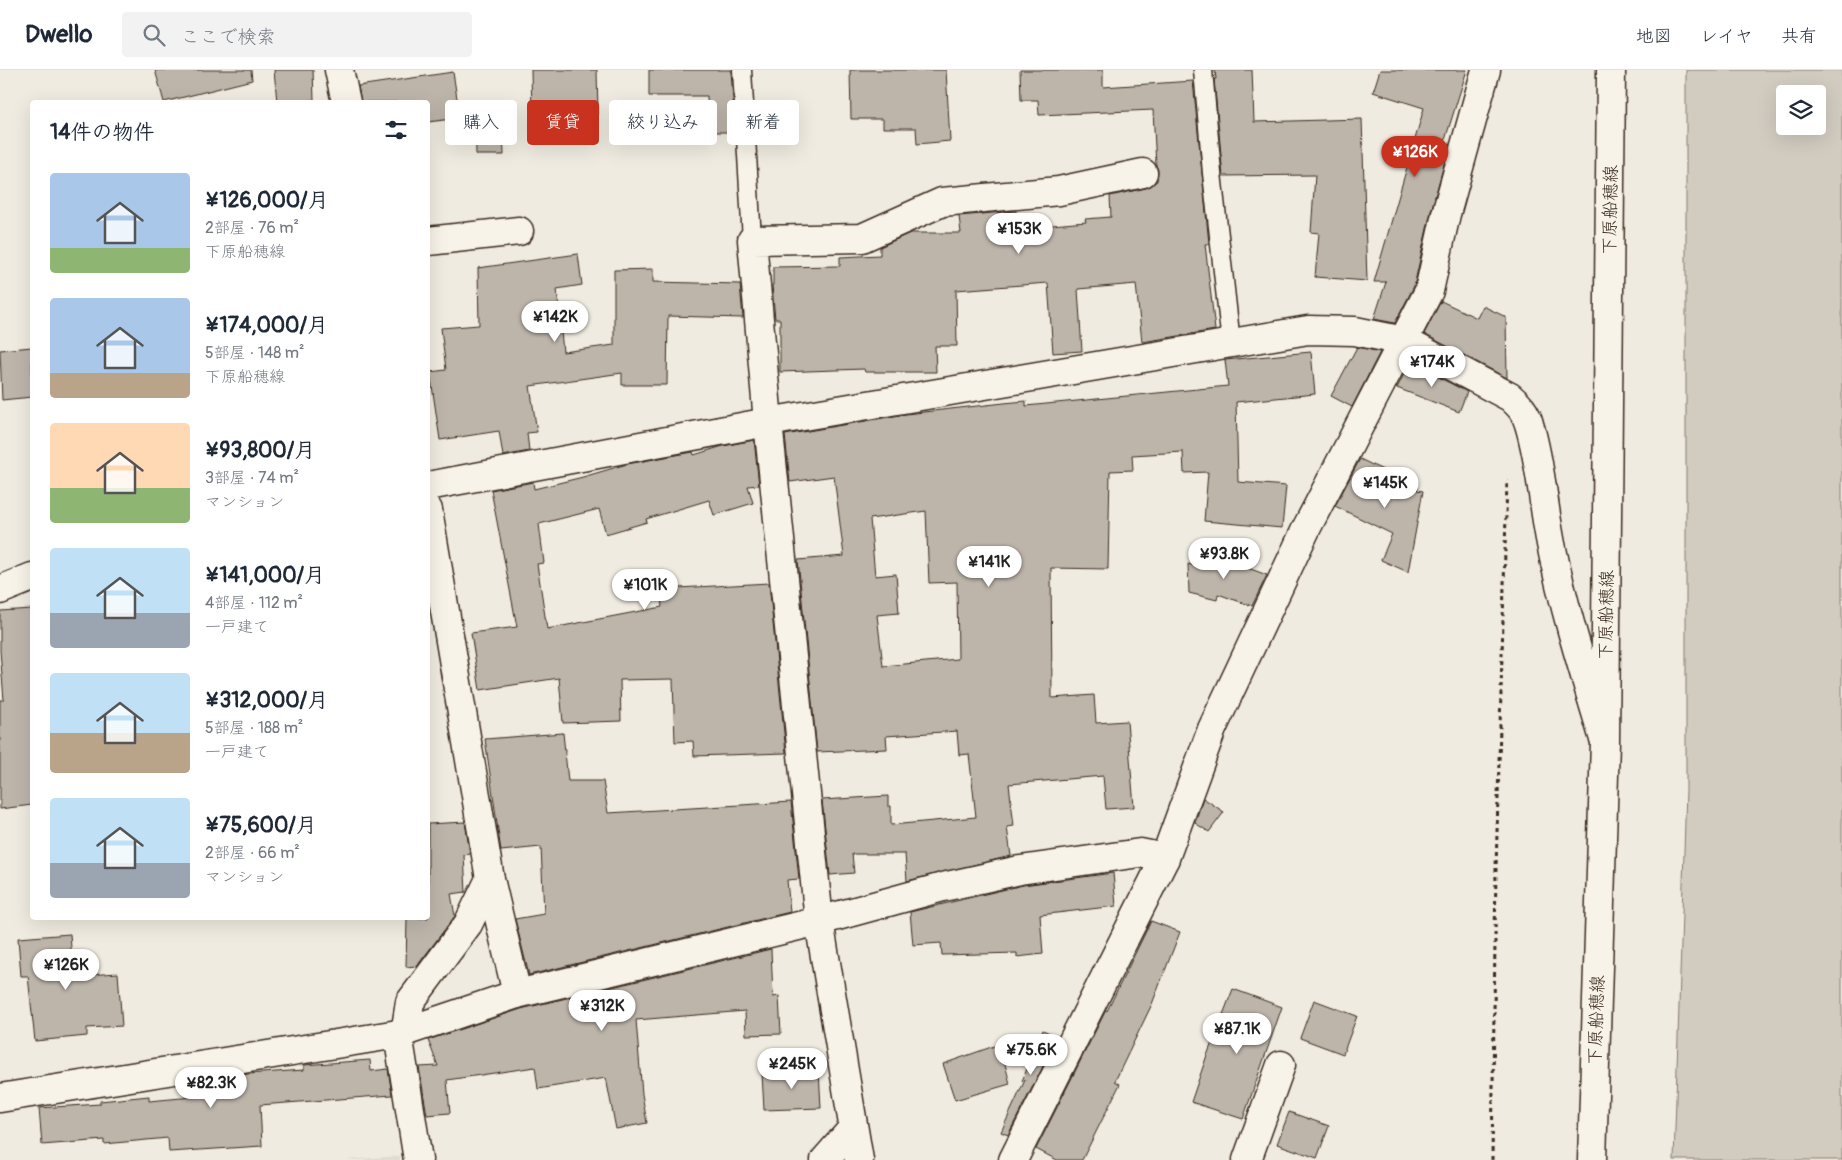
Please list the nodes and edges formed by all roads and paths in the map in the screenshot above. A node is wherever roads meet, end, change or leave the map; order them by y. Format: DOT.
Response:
graph roads {
  1 [pos="339,70"];
  2 [pos="742,70"];
  3 [pos="1203,70"];
  4 [pos="1486,70"];
  5 [pos="1611,70"];
  6 [pos="346,100"];
  7 [pos="1143,173"];
  8 [pos="519,231"];
  9 [pos="752,240"];
  10 [pos="430,241"];
  11 [pos="1404,341"];
  12 [pos="1231,343"];
  13 [pos="768,422"];
  14 [pos="1507,476"];
  15 [pos="430,486"];
  16 [pos="430,522"];
  17 [pos="30,578"];
  18 [pos="0,590"];
  19 [pos="1605,742"];
  20 [pos="1164,858"];
  21 [pos="490,879"];
  22 [pos="819,921"];
  23 [pos="517,994"];
  24 [pos="398,1034"];
  25 [pos="1281,1065"];
  26 [pos="0,1098"];
  27 [pos="853,1128"];
  28 [pos="418,1160"];
  29 [pos="825,1160"];
  30 [pos="859,1160"];
  31 [pos="1013,1160"];
  32 [pos="1247,1160"];
  33 [pos="1492,1160"];
  34 [pos="1592,1160"];
  1 -- 6 [label="street"];
  2 -- 9 [label="lane"];
  3 -- 12 [label="lane"];
  4 -- 11 [label="street"];
  5 -- 19 [label="street, 下原船穂線"];
  7 -- 9 [label="street"];
  8 -- 10 [label="street"];
  9 -- 13 [label="street"];
  11 -- 12 [label="street"];
  11 -- 19 [label="street"];
  11 -- 20 [label="street"];
  12 -- 13 [label="street"];
  13 -- 15 [label="street"];
  13 -- 22 [label="street"];
  14 -- 33 [label="path"];
  16 -- 21 [label="street"];
  17 -- 18 [label="street"];
  19 -- 34 [label="street, 下原船穂線"];
  20 -- 22 [label="street"];
  20 -- 31 [label="street"];
  21 -- 23 [label="street"];
  21 -- 24 [label="street"];
  22 -- 23 [label="street"];
  22 -- 27 [label="street"];
  23 -- 24 [label="street"];
  24 -- 26 [label="street"];
  24 -- 28 [label="street"];
  25 -- 32 [label="street"];
  27 -- 29 [label="street"];
  27 -- 30 [label="street"];
}
